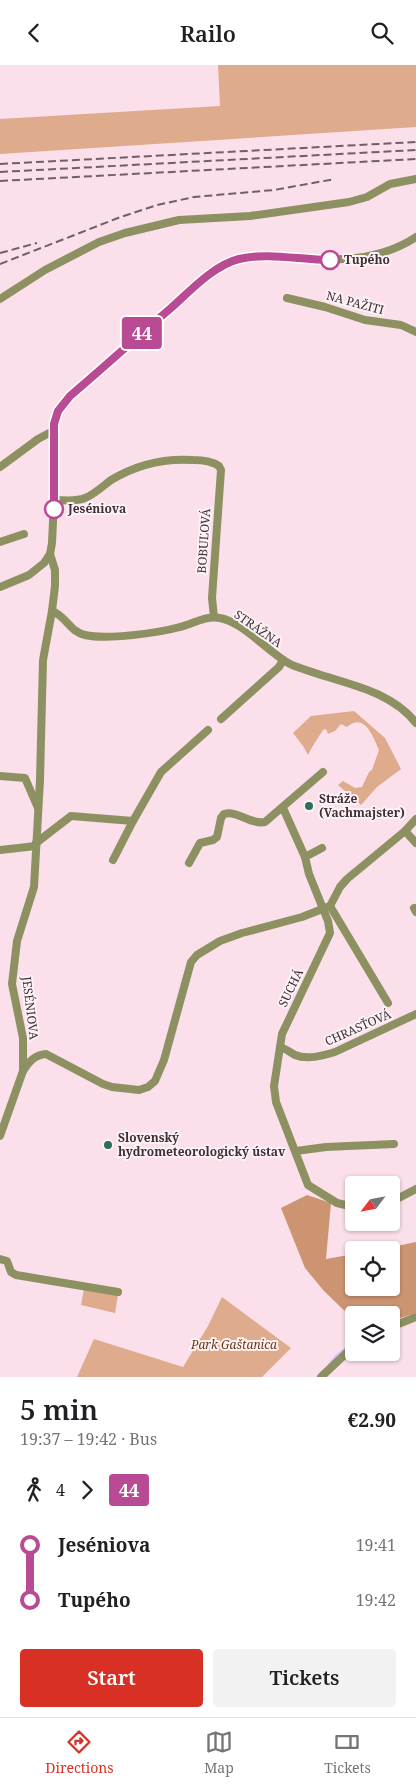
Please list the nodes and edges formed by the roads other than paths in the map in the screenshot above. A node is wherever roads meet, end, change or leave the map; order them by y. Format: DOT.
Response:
graph roads {
  1 [pos="416,179"];
  2 [pos="416,237"];
  3 [pos="287,298"];
  4 [pos="0,299"];
  5 [pos="416,332"];
  6 [pos="53,431"];
  7 [pos="0,467"];
  8 [pos="54,500"];
  9 [pos="24,534"];
  10 [pos="0,542"];
  11 [pos="50,554"];
  12 [pos="0,587"];
  13 [pos="52,611"];
  14 [pos="214,617"];
  15 [pos="283,660"];
  16 [pos="221,719"];
  17 [pos="416,723"];
  18 [pos="208,730"];
  19 [pos="323,772"];
  20 [pos="0,776"];
  21 [pos="282,808"];
  22 [pos="38,809"];
  23 [pos="416,819"];
  24 [pos="133,821"];
  25 [pos="38,823"];
  26 [pos="54,829"];
  27 [pos="405,831"];
  28 [pos="416,843"];
  29 [pos="36,845"];
  30 [pos="322,848"];
  31 [pos="0,850"];
  32 [pos="305,857"];
  33 [pos="114,860"];
  34 [pos="189,863"];
  35 [pos="326,908"];
  36 [pos="388,1003"];
  37 [pos="416,1015"];
  38 [pos="280,1047"];
  39 [pos="23,1071"];
  40 [pos="2,1126"];
  41 [pos="0,1137"];
  42 [pos="394,1143"];
  43 [pos="296,1151"];
  44 [pos="416,1189"];
  45 [pos="400,1197"];
  46 [pos="345,1205"];
  47 [pos="0,1259"];
  48 [pos="118,1292"];
  49 [pos="416,1317"];
  50 [pos="400,1323"];
  51 [pos="345,1354"];
  52 [pos="320,1377"];
  1 -- 4 [label="street"];
  2 -- 6 [label="street, JESÉNIOVA"];
  3 -- 5 [label="street, NA PAŽITI"];
  6 -- 7 [label="street"];
  6 -- 8 [label="street, JESÉNIOVA"];
  8 -- 11 [label="street, JESÉNIOVA"];
  8 -- 14 [label="street, BOBUĽOVÁ"];
  9 -- 10 [label="street"];
  11 -- 12 [label="street"];
  11 -- 13 [label="street, JESÉNIOVA"];
  13 -- 14 [label="street, STRÁŽNA"];
  13 -- 22 [label="street, JESÉNIOVA"];
  14 -- 15 [label="street, STRÁŽNA"];
  15 -- 16 [label="street"];
  15 -- 17 [label="street, STRÁŽNA"];
  18 -- 24 [label="street"];
  19 -- 21 [label="street"];
  20 -- 22 [label="street"];
  21 -- 32 [label="street, SUCHÁ"];
  21 -- 34 [label="street"];
  22 -- 25 [label="street, JESÉNIOVA"];
  23 -- 27 [label="street"];
  24 -- 26 [label="street"];
  24 -- 33 [label="street"];
  25 -- 26 [label="street"];
  25 -- 29 [label="street, JESÉNIOVA"];
  26 -- 29 [label="street"];
  27 -- 28 [label="street"];
  27 -- 35 [label="street"];
  29 -- 31 [label="street"];
  29 -- 39 [label="street, JESÉNIOVA"];
  30 -- 32 [label="street"];
  32 -- 35 [label="street, SUCHÁ"];
  35 -- 36 [label="street"];
  35 -- 38 [label="street, SUCHÁ"];
  35 -- 39 [label="street"];
  37 -- 38 [label="street, CHRASŤOVÁ"];
  38 -- 43 [label="street, SUCHÁ"];
  39 -- 40 [label="street, JESÉNIOVA"];
  40 -- 41 [label="street, JESÉNIOVA"];
  42 -- 43 [label="street"];
  43 -- 46 [label="street, SUCHÁ"];
  44 -- 45 [label="street"];
  47 -- 48 [label="street"];
  49 -- 50 [label="street"];
  51 -- 52 [label="street"];
}
